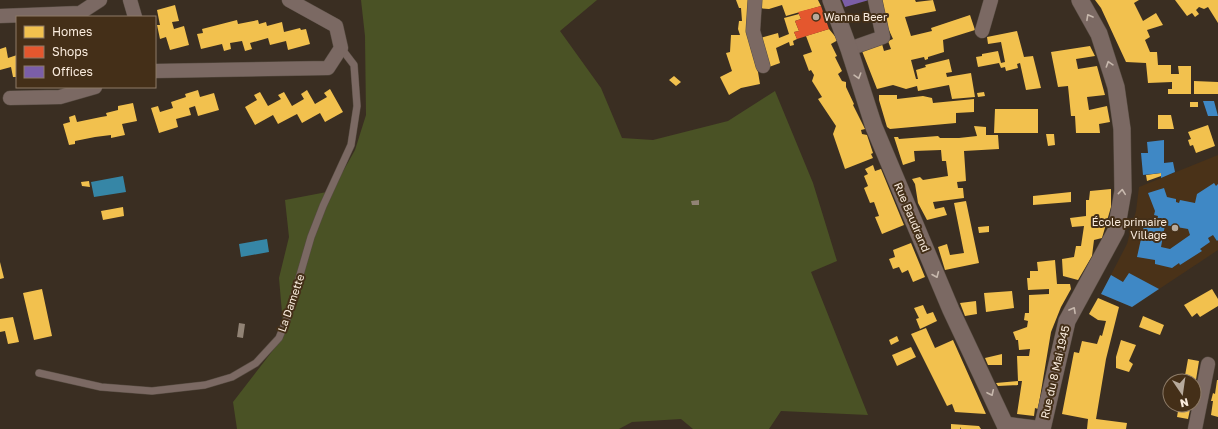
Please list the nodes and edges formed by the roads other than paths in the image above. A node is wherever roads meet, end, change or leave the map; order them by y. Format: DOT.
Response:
graph roads {
  1 [pos="100,0"];
  2 [pos="130,0"];
  3 [pos="289,0"];
  4 [pos="755,0"];
  5 [pos="831,0"];
  6 [pos="875,0"];
  7 [pos="991,0"];
  8 [pos="1080,0"];
  9 [pos="0,16"];
  10 [pos="135,16"];
  11 [pos="982,31"];
  12 [pos="341,48"];
  13 [pos="849,49"];
  14 [pos="763,66"];
  15 [pos="156,72"];
  16 [pos="92,88"];
  17 [pos="10,98"];
  18 [pos="1208,364"];
  19 [pos="39,373"];
  20 [pos="1006,427"];
  21 [pos="1035,429"];
  22 [pos="1042,429"];
  23 [pos="1195,429"];
  1 -- 9 [label="street"];
  2 -- 10 [label="street"];
  3 -- 12 [label="street, La Damette"];
  4 -- 14 [label="street"];
  5 -- 13 [label="street, Rue Baudrand"];
  6 -- 13 [label="street"];
  7 -- 11 [label="street"];
  22 -- 8 [label="street, Rue du 8 Mai 1945, one-way"];
  12 -- 15 [label="street"];
  12 -- 19 [label="lane, La Damette"];
  13 -- 20 [label="street, Rue Baudrand, one-way"];
  16 -- 17 [label="street"];
  18 -- 23 [label="street"];
  20 -- 21 [label="street"];
}
